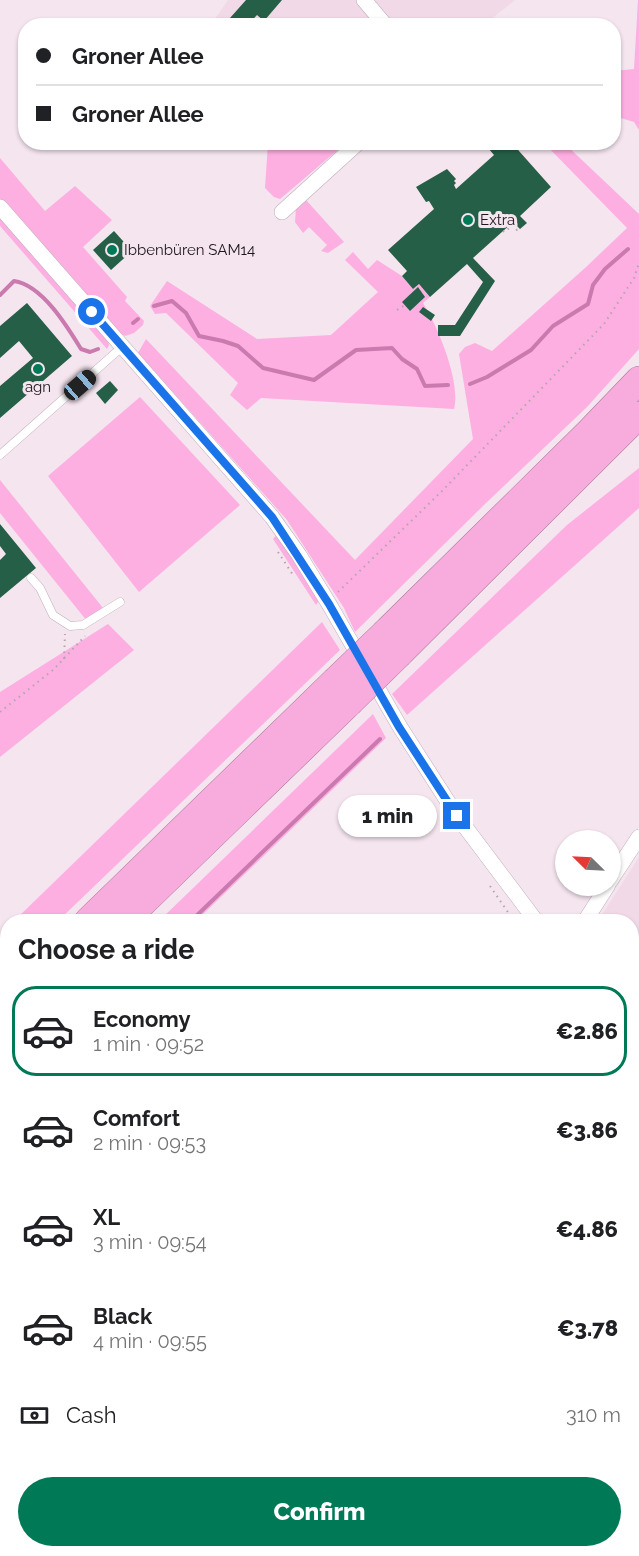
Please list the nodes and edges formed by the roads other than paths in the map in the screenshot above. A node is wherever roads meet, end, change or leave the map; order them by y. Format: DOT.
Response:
graph roads {
  1 [pos="364,0"];
  2 [pos="379,18"];
  3 [pos="350,150"];
  4 [pos="0,207"];
  5 [pos="282,212"];
  6 [pos="123,347"];
  7 [pos="639,380"];
  8 [pos="639,415"];
  9 [pos="0,455"];
  10 [pos="30,578"];
  11 [pos="120,602"];
  12 [pos="392,643"];
  13 [pos="342,692"];
  14 [pos="639,837"];
  15 [pos="621,865"];
  16 [pos="601,896"];
  17 [pos="96,914"];
  18 [pos="131,914"];
  19 [pos="531,914"];
  20 [pos="589,914"];
  1 -- 2 [label="street"];
  3 -- 5 [label="street"];
  4 -- 6 [label="street"];
  6 -- 9 [label="lane"];
  6 -- 19 [label="street"];
  7 -- 12 [label="highway"];
  8 -- 12 [label="highway"];
  10 -- 11 [label="lane"];
  12 -- 13 [label="highway, bridge"];
  13 -- 17 [label="highway"];
  13 -- 18 [label="highway"];
  14 -- 15 [label="street"];
  16 -- 20 [label="street"];
}
